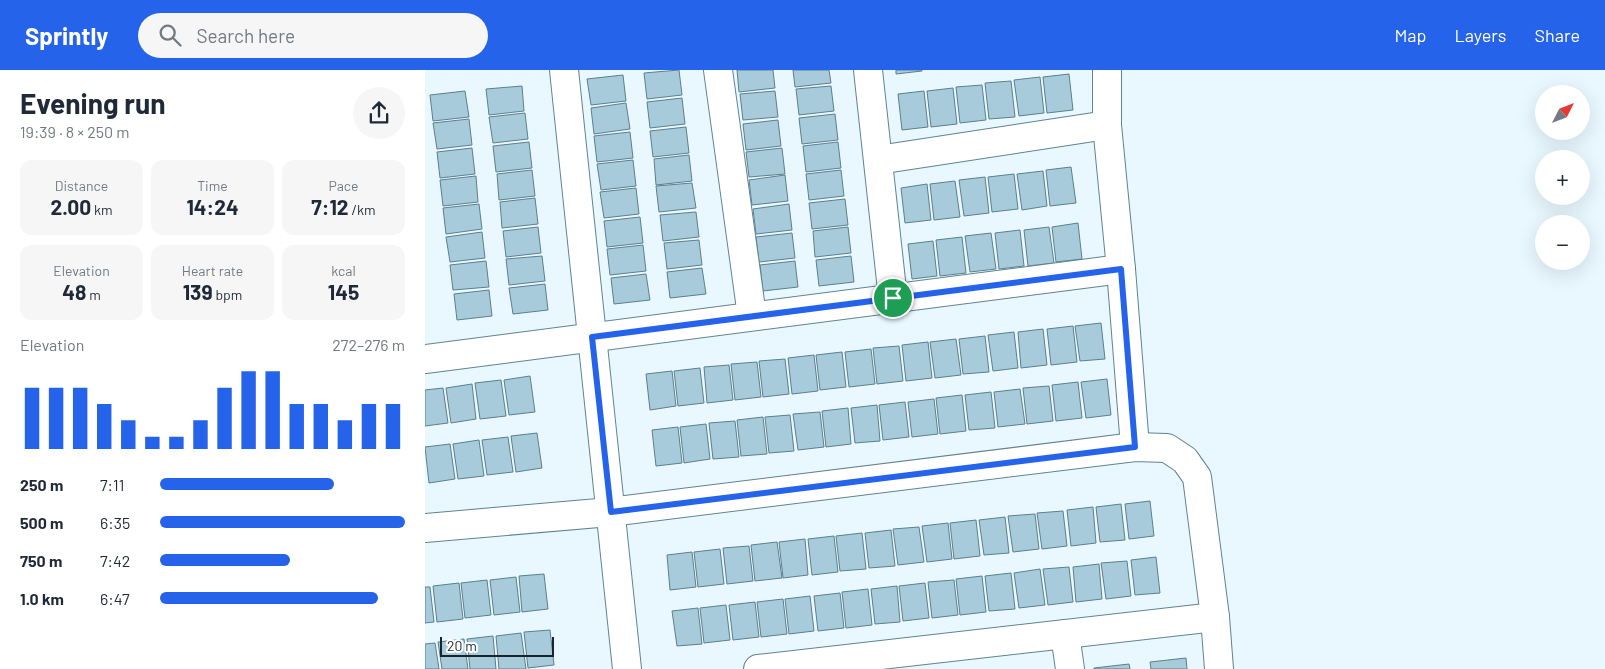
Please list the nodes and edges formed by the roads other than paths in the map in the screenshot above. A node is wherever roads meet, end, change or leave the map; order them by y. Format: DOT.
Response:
graph roads {
  1 [pos="565,70"];
  2 [pos="718,70"];
  3 [pos="868,70"];
  4 [pos="1107,70"];
  5 [pos="1107,125"];
  6 [pos="878,160"];
  7 [pos="1121,269"];
  8 [pos="893,298"];
  9 [pos="752,316"];
  10 [pos="592,337"];
  11 [pos="425,358"];
  12 [pos="1135,447"];
  13 [pos="611,512"];
  14 [pos="425,528"];
  15 [pos="1215,616"];
  16 [pos="1065,634"];
  17 [pos="921,660"];
  18 [pos="769,668"];
  19 [pos="627,669"];
  20 [pos="1069,669"];
  21 [pos="1219,669"];
  1 -- 10 [label="street"];
  2 -- 9 [label="street"];
  3 -- 6 [label="street"];
  4 -- 5 [label="street"];
  5 -- 6 [label="street"];
  5 -- 7 [label="street"];
  6 -- 8 [label="street"];
  7 -- 8 [label="street"];
  7 -- 12 [label="street"];
  8 -- 9 [label="street"];
  9 -- 10 [label="street"];
  10 -- 11 [label="street"];
  10 -- 13 [label="street"];
  12 -- 13 [label="street"];
  12 -- 15 [label="street"];
  13 -- 14 [label="street"];
  13 -- 19 [label="street"];
  15 -- 16 [label="street"];
  15 -- 21 [label="street"];
  16 -- 17 [label="street"];
  16 -- 20 [label="street"];
  17 -- 18 [label="street"];
}
